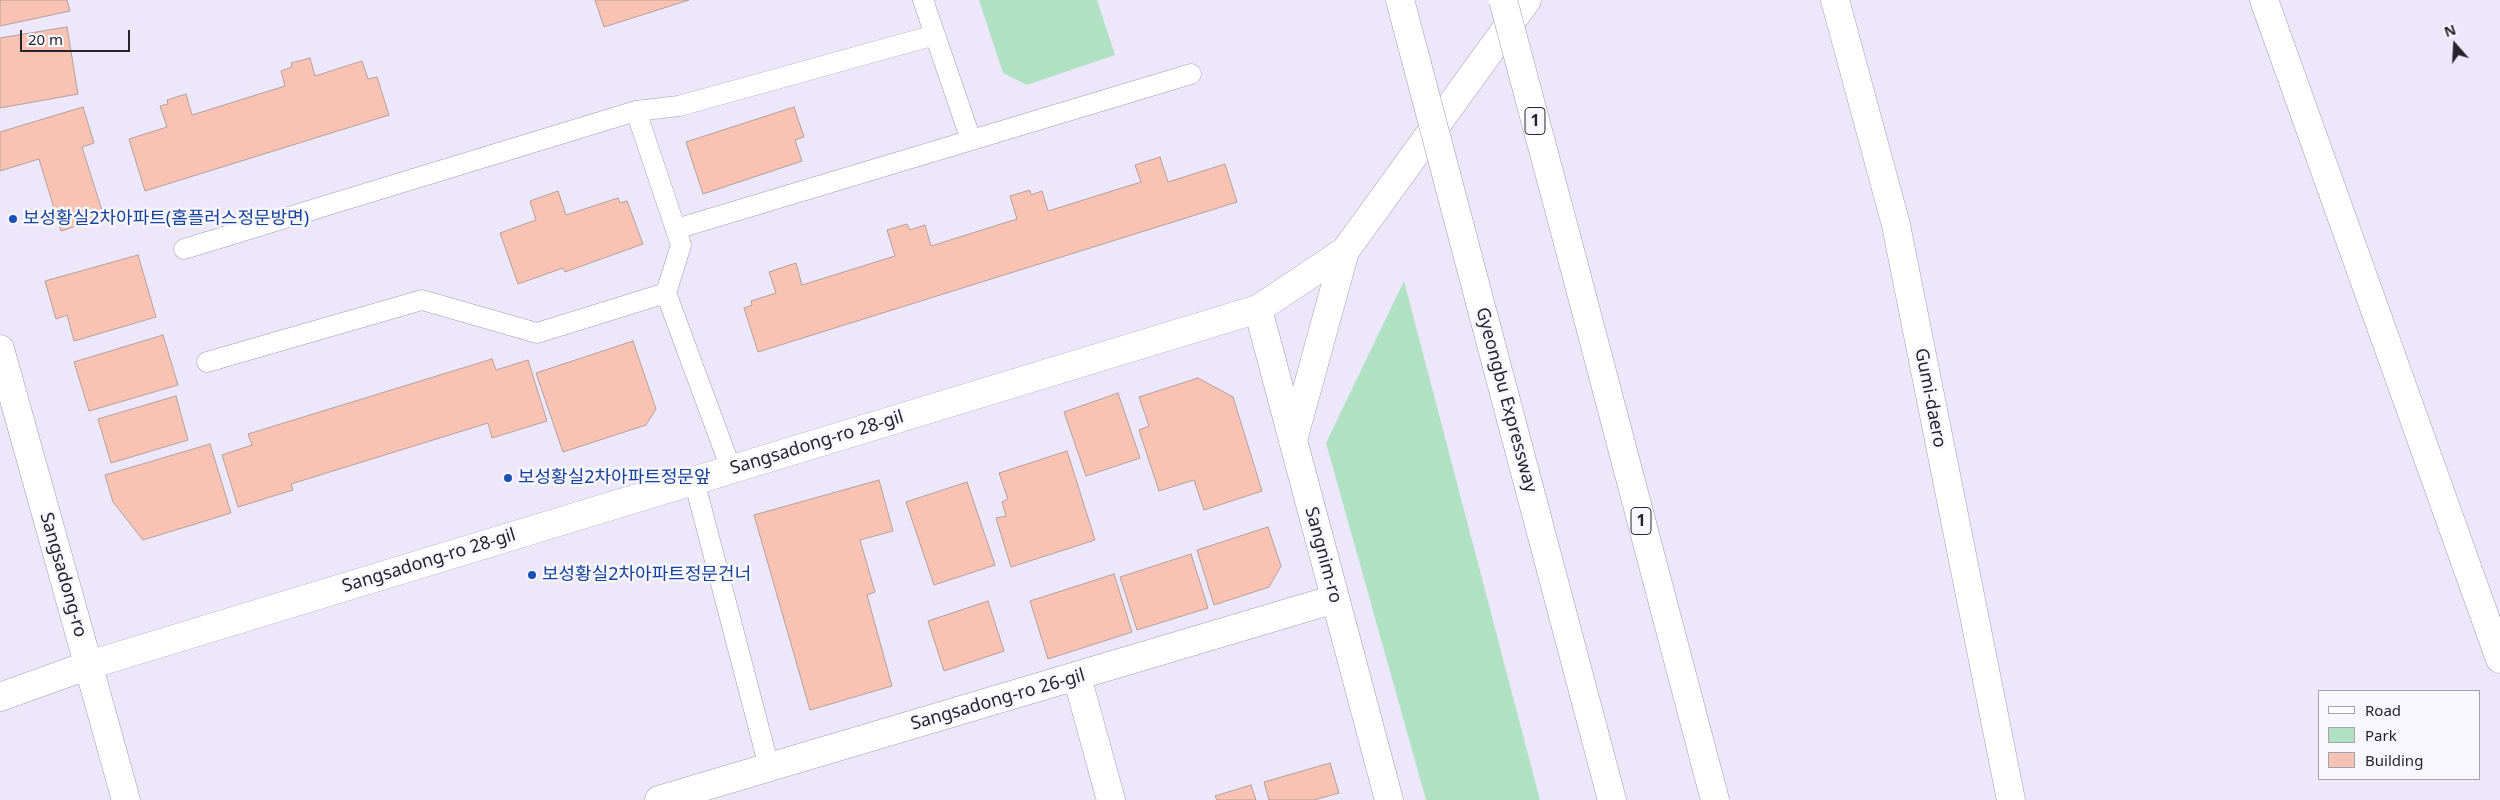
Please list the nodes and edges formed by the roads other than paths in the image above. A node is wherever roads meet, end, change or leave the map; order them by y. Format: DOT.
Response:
graph roads {
  1 [pos="924,0"];
  2 [pos="1400,0"];
  3 [pos="1503,0"];
  4 [pos="1527,0"];
  5 [pos="1835,0"];
  6 [pos="2264,0"];
  7 [pos="935,34"];
  8 [pos="1191,74"];
  9 [pos="636,110"];
  10 [pos="971,140"];
  11 [pos="676,229"];
  12 [pos="184,248"];
  13 [pos="1345,251"];
  14 [pos="666,293"];
  15 [pos="1258,309"];
  16 [pos="0,349"];
  17 [pos="207,362"];
  18 [pos="1292,440"];
  19 [pos="731,469"];
  20 [pos="694,480"];
  21 [pos="1335,599"];
  22 [pos="2500,659"];
  23 [pos="89,665"];
  24 [pos="1077,677"];
  25 [pos="0,697"];
  26 [pos="769,767"];
  27 [pos="126,800"];
  28 [pos="659,800"];
  29 [pos="1111,800"];
  30 [pos="1389,800"];
  31 [pos="1612,800"];
  32 [pos="1715,800"];
  33 [pos="2011,800"];
  1 -- 7 [label="lane"];
  2 -- 31 [label="main road, Gyeongbu Expressway, bridge"];
  3 -- 32 [label="main road, 1, bridge"];
  4 -- 13 [label="main road"];
  5 -- 33 [label="main road, Gumi-daero"];
  6 -- 22 [label="main road"];
  7 -- 9 [label="lane"];
  7 -- 10 [label="lane"];
  8 -- 10 [label="lane"];
  9 -- 11 [label="lane"];
  9 -- 12 [label="lane"];
  10 -- 11 [label="lane"];
  11 -- 14 [label="lane"];
  13 -- 15 [label="main road, Sangsadong-ro 28-gil"];
  13 -- 18 [label="main road"];
  14 -- 17 [label="lane"];
  14 -- 19 [label="lane"];
  15 -- 18 [label="main road, Sangnim-ro"];
  15 -- 19 [label="main road, Sangsadong-ro 28-gil"];
  16 -- 23 [label="main road, Sangsadong-ro"];
  18 -- 21 [label="main road, Sangnim-ro"];
  19 -- 20 [label="main road, Sangsadong-ro 28-gil"];
  20 -- 23 [label="main road, Sangsadong-ro 28-gil"];
  20 -- 26 [label="lane"];
  21 -- 24 [label="main road, Sangsadong-ro 26-gil"];
  21 -- 30 [label="main road, Sangnim-ro"];
  23 -- 25 [label="main road, Sangsadong-ro 28-gil"];
  23 -- 27 [label="main road, Sangsadong-ro"];
  24 -- 26 [label="main road, Sangsadong-ro 26-gil"];
  24 -- 29 [label="main road"];
  26 -- 28 [label="main road, Sangsadong-ro 26-gil"];
}
